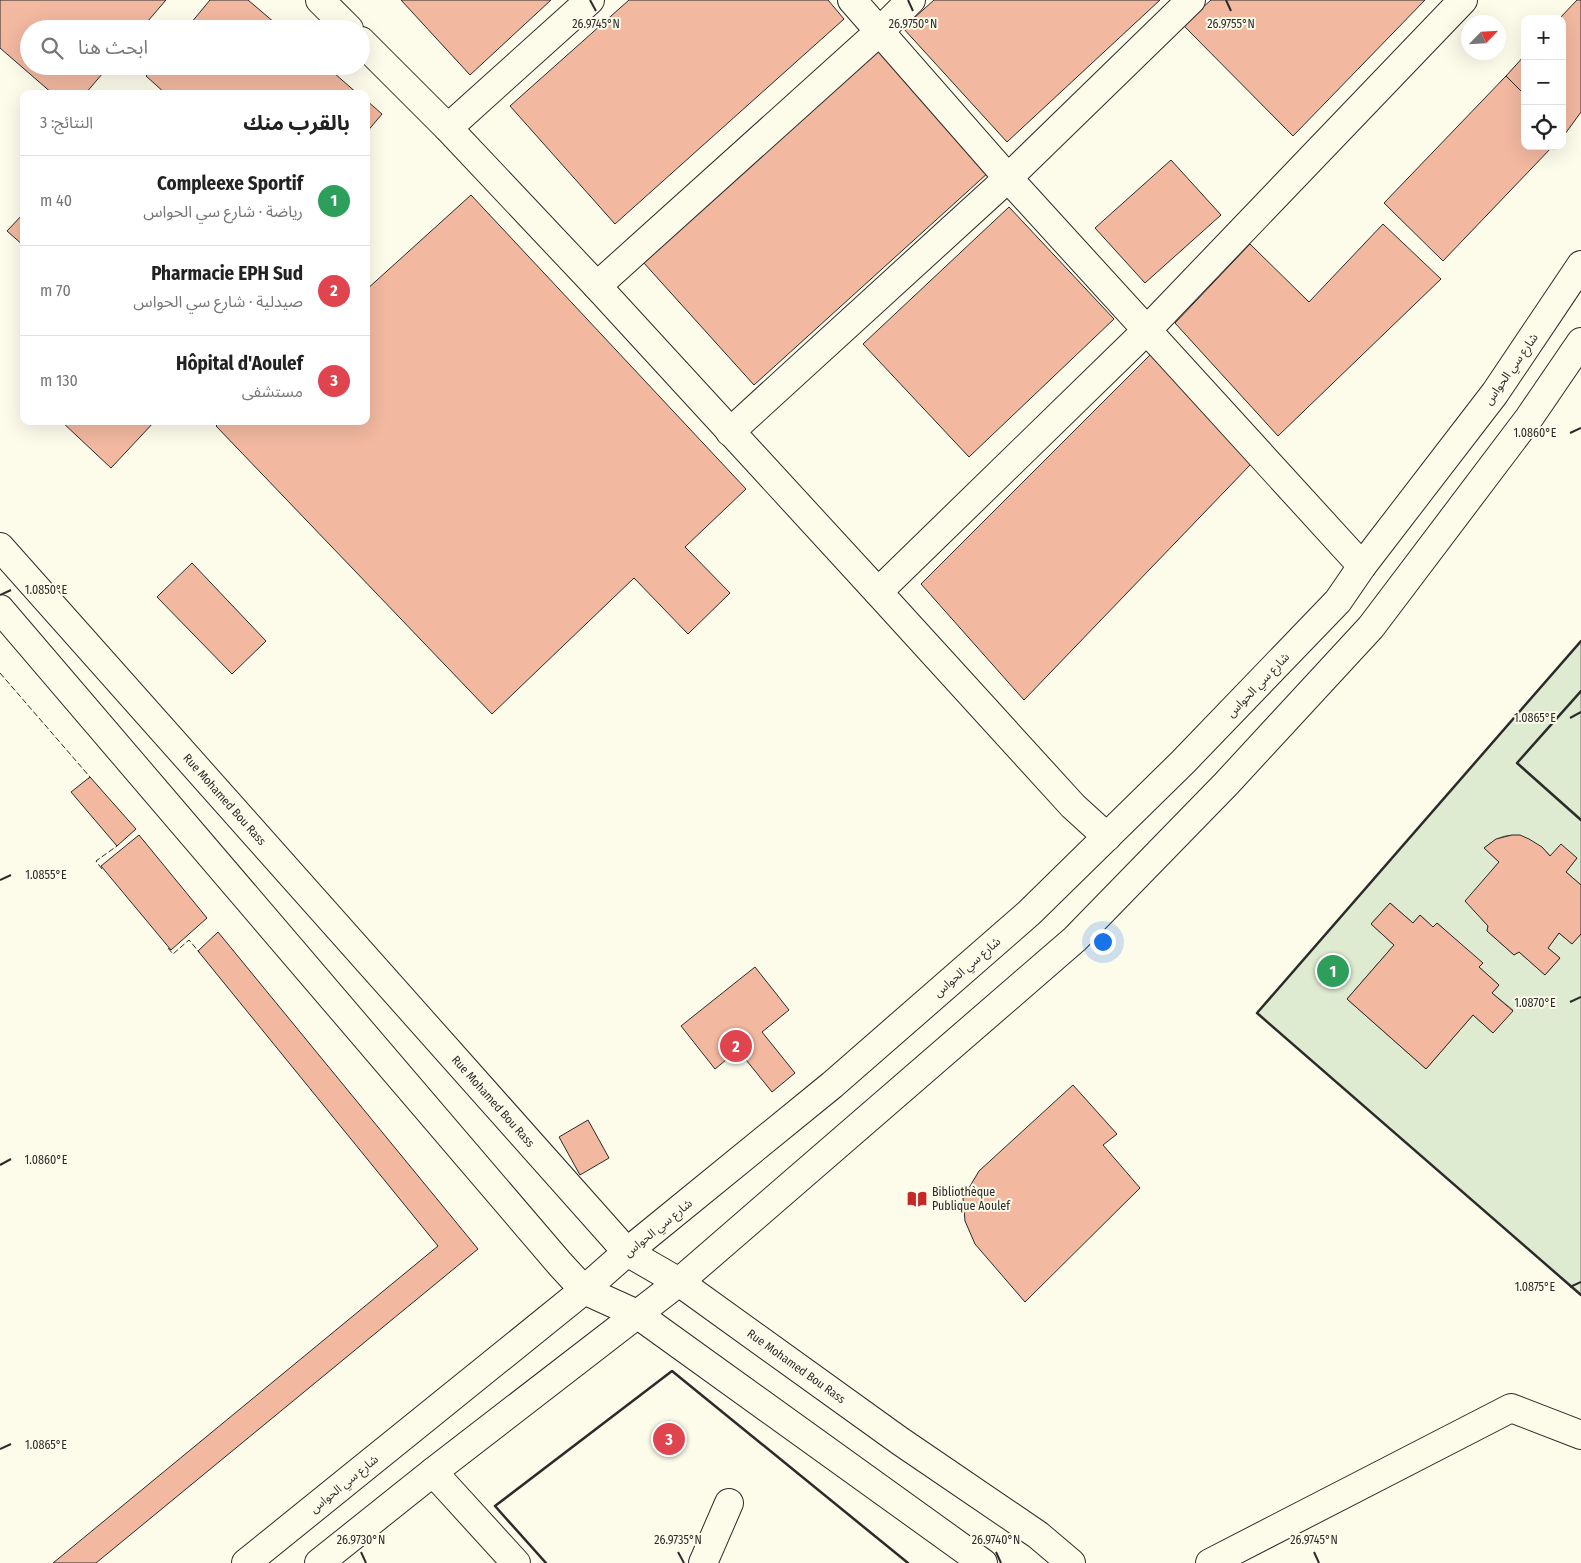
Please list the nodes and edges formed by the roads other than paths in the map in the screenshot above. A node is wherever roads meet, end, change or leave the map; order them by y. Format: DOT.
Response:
graph roads {
  1 [pos="320,0"];
  2 [pos="590,0"];
  3 [pos="852,0"];
  4 [pos="911,0"];
  5 [pos="1191,0"];
  6 [pos="1463,0"];
  7 [pos="340,20"];
  8 [pos="880,31"];
  9 [pos="370,50"];
  10 [pos="448,128"];
  11 [pos="1008,178"];
  12 [pos="1581,265"];
  13 [pos="596,286"];
  14 [pos="1146,331"];
  15 [pos="1581,342"];
  16 [pos="730,432"];
  17 [pos="0,546"];
  18 [pos="1362,566"];
  19 [pos="878,592"];
  20 [pos="0,609"];
  21 [pos="1107,837"];
  22 [pos="627,1252"];
  23 [pos="679,1282"];
  24 [pos="584,1290"];
  25 [pos="637,1314"];
  26 [pos="1581,1435"];
  27 [pos="433,1472"];
  28 [pos="729,1503"];
  29 [pos="246,1563"];
  30 [pos="319,1563"];
  31 [pos="516,1563"];
  32 [pos="704,1563"];
  33 [pos="983,1563"];
  34 [pos="1071,1563"];
  35 [pos="1210,1563"];
  1 -- 7 [label="street"];
  2 -- 10 [label="street"];
  3 -- 8 [label="street"];
  4 -- 8 [label="street"];
  5 -- 11 [label="street"];
  6 -- 14 [label="street"];
  8 -- 11 [label="street"];
  8 -- 13 [label="street"];
  9 -- 10 [label="street"];
  10 -- 13 [label="street"];
  11 -- 14 [label="street"];
  11 -- 16 [label="street"];
  12 -- 18 [label="street, شارع سي الحواس"];
  13 -- 16 [label="street"];
  14 -- 18 [label="street"];
  14 -- 19 [label="street"];
  15 -- 23 [label="street"];
  16 -- 19 [label="street"];
  17 -- 22 [label="street, Rue Mohamed Bou Rass"];
  18 -- 21 [label="street, شارع سي الحواس"];
  19 -- 21 [label="street"];
  20 -- 24 [label="street"];
  21 -- 22 [label="street, شارع سي الحواس"];
  22 -- 23 [label="street, Rue Mohamed Bou Rass"];
  22 -- 24 [label="street, شارع سي الحواس"];
  23 -- 25 [label="street"];
  23 -- 34 [label="street, Rue Mohamed Bou Rass"];
  24 -- 25 [label="street"];
  24 -- 29 [label="street, شارع سي الحواس"];
  25 -- 27 [label="street"];
  25 -- 33 [label="street"];
  26 -- 35 [label="street"];
  27 -- 30 [label="street"];
  27 -- 31 [label="street"];
  28 -- 32 [label="street"];
}
